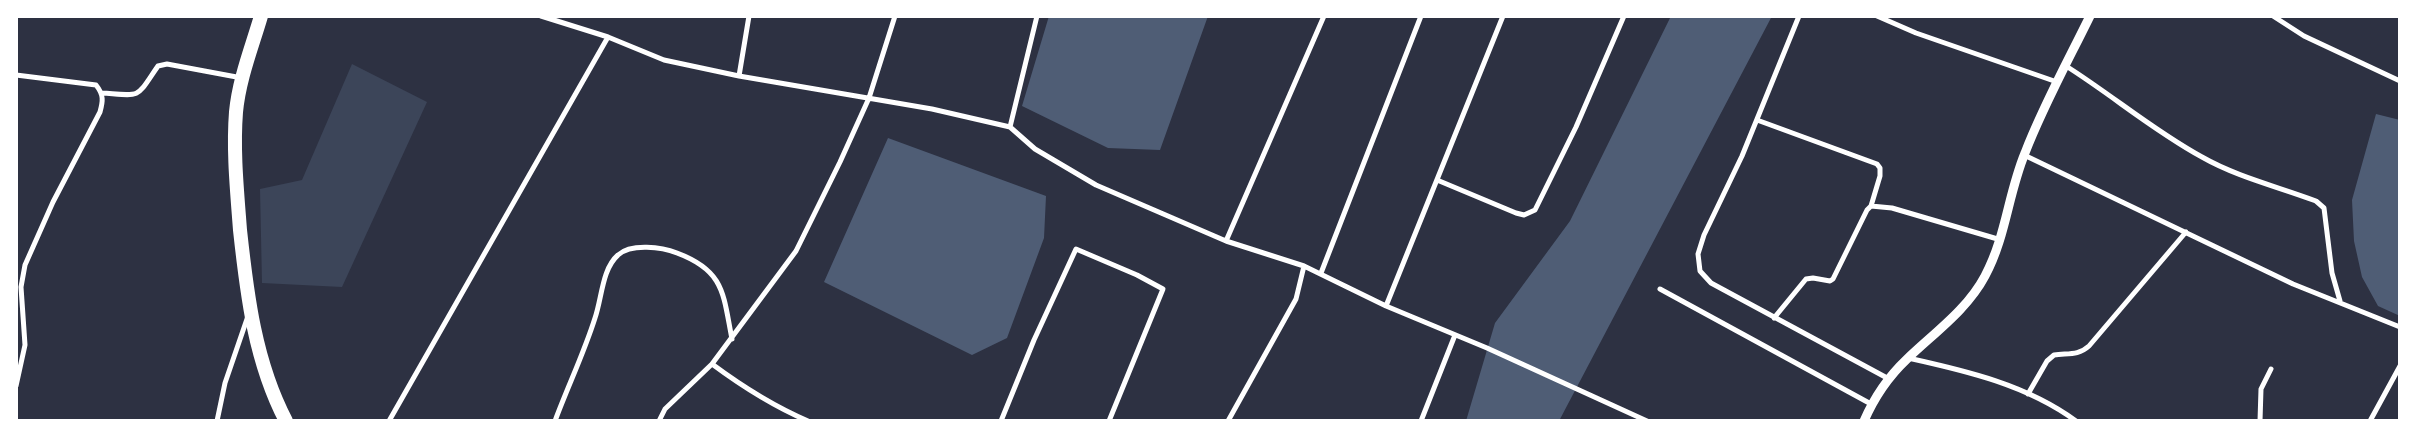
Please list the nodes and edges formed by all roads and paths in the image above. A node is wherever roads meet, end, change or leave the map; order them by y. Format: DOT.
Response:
graph roads {
  1 [pos="261,16"];
  2 [pos="541,16"];
  3 [pos="749,16"];
  4 [pos="894,16"];
  5 [pos="1037,16"];
  6 [pos="1324,16"];
  7 [pos="1421,16"];
  8 [pos="1503,16"];
  9 [pos="1624,16"];
  10 [pos="1799,16"];
  11 [pos="1877,16"];
  12 [pos="2090,16"];
  13 [pos="2273,16"];
  14 [pos="608,37"];
  15 [pos="2066,66"];
  16 [pos="16,75"];
  17 [pos="739,76"];
  18 [pos="242,78"];
  19 [pos="2400,81"];
  20 [pos="2057,82"];
  21 [pos="102,93"];
  22 [pos="869,98"];
  23 [pos="1756,120"];
  24 [pos="1010,127"];
  25 [pos="2024,155"];
  26 [pos="1437,180"];
  27 [pos="1871,206"];
  28 [pos="2186,232"];
  29 [pos="2001,240"];
  30 [pos="1226,241"];
  31 [pos="1304,266"];
  32 [pos="1321,273"];
  33 [pos="1660,289"];
  34 [pos="2340,302"];
  35 [pos="1386,306"];
  36 [pos="251,308"];
  37 [pos="1774,318"];
  38 [pos="2400,327"];
  39 [pos="1455,335"];
  40 [pos="732,339"];
  41 [pos="1908,358"];
  42 [pos="712,364"];
  43 [pos="2400,366"];
  44 [pos="2271,370"];
  45 [pos="1889,380"];
  46 [pos="16,386"];
  47 [pos="2028,394"];
  48 [pos="1871,404"];
  49 [pos="217,421"];
  50 [pos="286,421"];
  51 [pos="389,421"];
  52 [pos="555,421"];
  53 [pos="659,421"];
  54 [pos="808,421"];
  55 [pos="1001,421"];
  56 [pos="1109,421"];
  57 [pos="1228,421"];
  58 [pos="1420,421"];
  59 [pos="1647,421"];
  60 [pos="1864,421"];
  61 [pos="2076,421"];
  62 [pos="2260,421"];
  63 [pos="2370,421"];
  1 -- 18 [label="highway"];
  2 -- 14 [label="street"];
  3 -- 17 [label="street"];
  4 -- 22 [label="street"];
  5 -- 24 [label="street"];
  6 -- 30 [label="street"];
  7 -- 32 [label="street"];
  8 -- 26 [label="street"];
  9 -- 26 [label="street"];
  10 -- 23 [label="street"];
  11 -- 20 [label="street"];
  12 -- 15 [label="street"];
  13 -- 19 [label="street"];
  14 -- 17 [label="street"];
  14 -- 51 [label="street"];
  15 -- 20 [label="street"];
  15 -- 34 [label="street"];
  16 -- 21 [label="street"];
  17 -- 22 [label="street"];
  18 -- 21 [label="street"];
  18 -- 36 [label="highway"];
  20 -- 25 [label="street"];
  21 -- 46 [label="street"];
  22 -- 24 [label="street"];
  22 -- 40 [label="street"];
  23 -- 27 [label="street"];
  23 -- 37 [label="street"];
  24 -- 30 [label="street"];
  25 -- 28 [label="street"];
  25 -- 29 [label="street"];
  26 -- 35 [label="street"];
  27 -- 29 [label="street"];
  27 -- 37 [label="street"];
  28 -- 34 [label="street"];
  28 -- 47 [label="street"];
  29 -- 41 [label="street"];
  30 -- 31 [label="street"];
  31 -- 32 [label="street"];
  31 -- 57 [label="street"];
  32 -- 35 [label="street"];
  33 -- 48 [label="street"];
  34 -- 38 [label="street"];
  35 -- 39 [label="street"];
  36 -- 49 [label="street"];
  36 -- 50 [label="highway"];
  37 -- 45 [label="street"];
  39 -- 58 [label="street"];
  39 -- 59 [label="street"];
  40 -- 42 [label="street"];
  40 -- 52 [label="street"];
  41 -- 45 [label="street"];
  41 -- 47 [label="street"];
  42 -- 53 [label="street"];
  42 -- 54 [label="street"];
  43 -- 63 [label="street"];
  44 -- 62 [label="street"];
  45 -- 48 [label="street"];
  47 -- 61 [label="street"];
  48 -- 60 [label="street"];
  55 -- 56 [label="street"];
}
